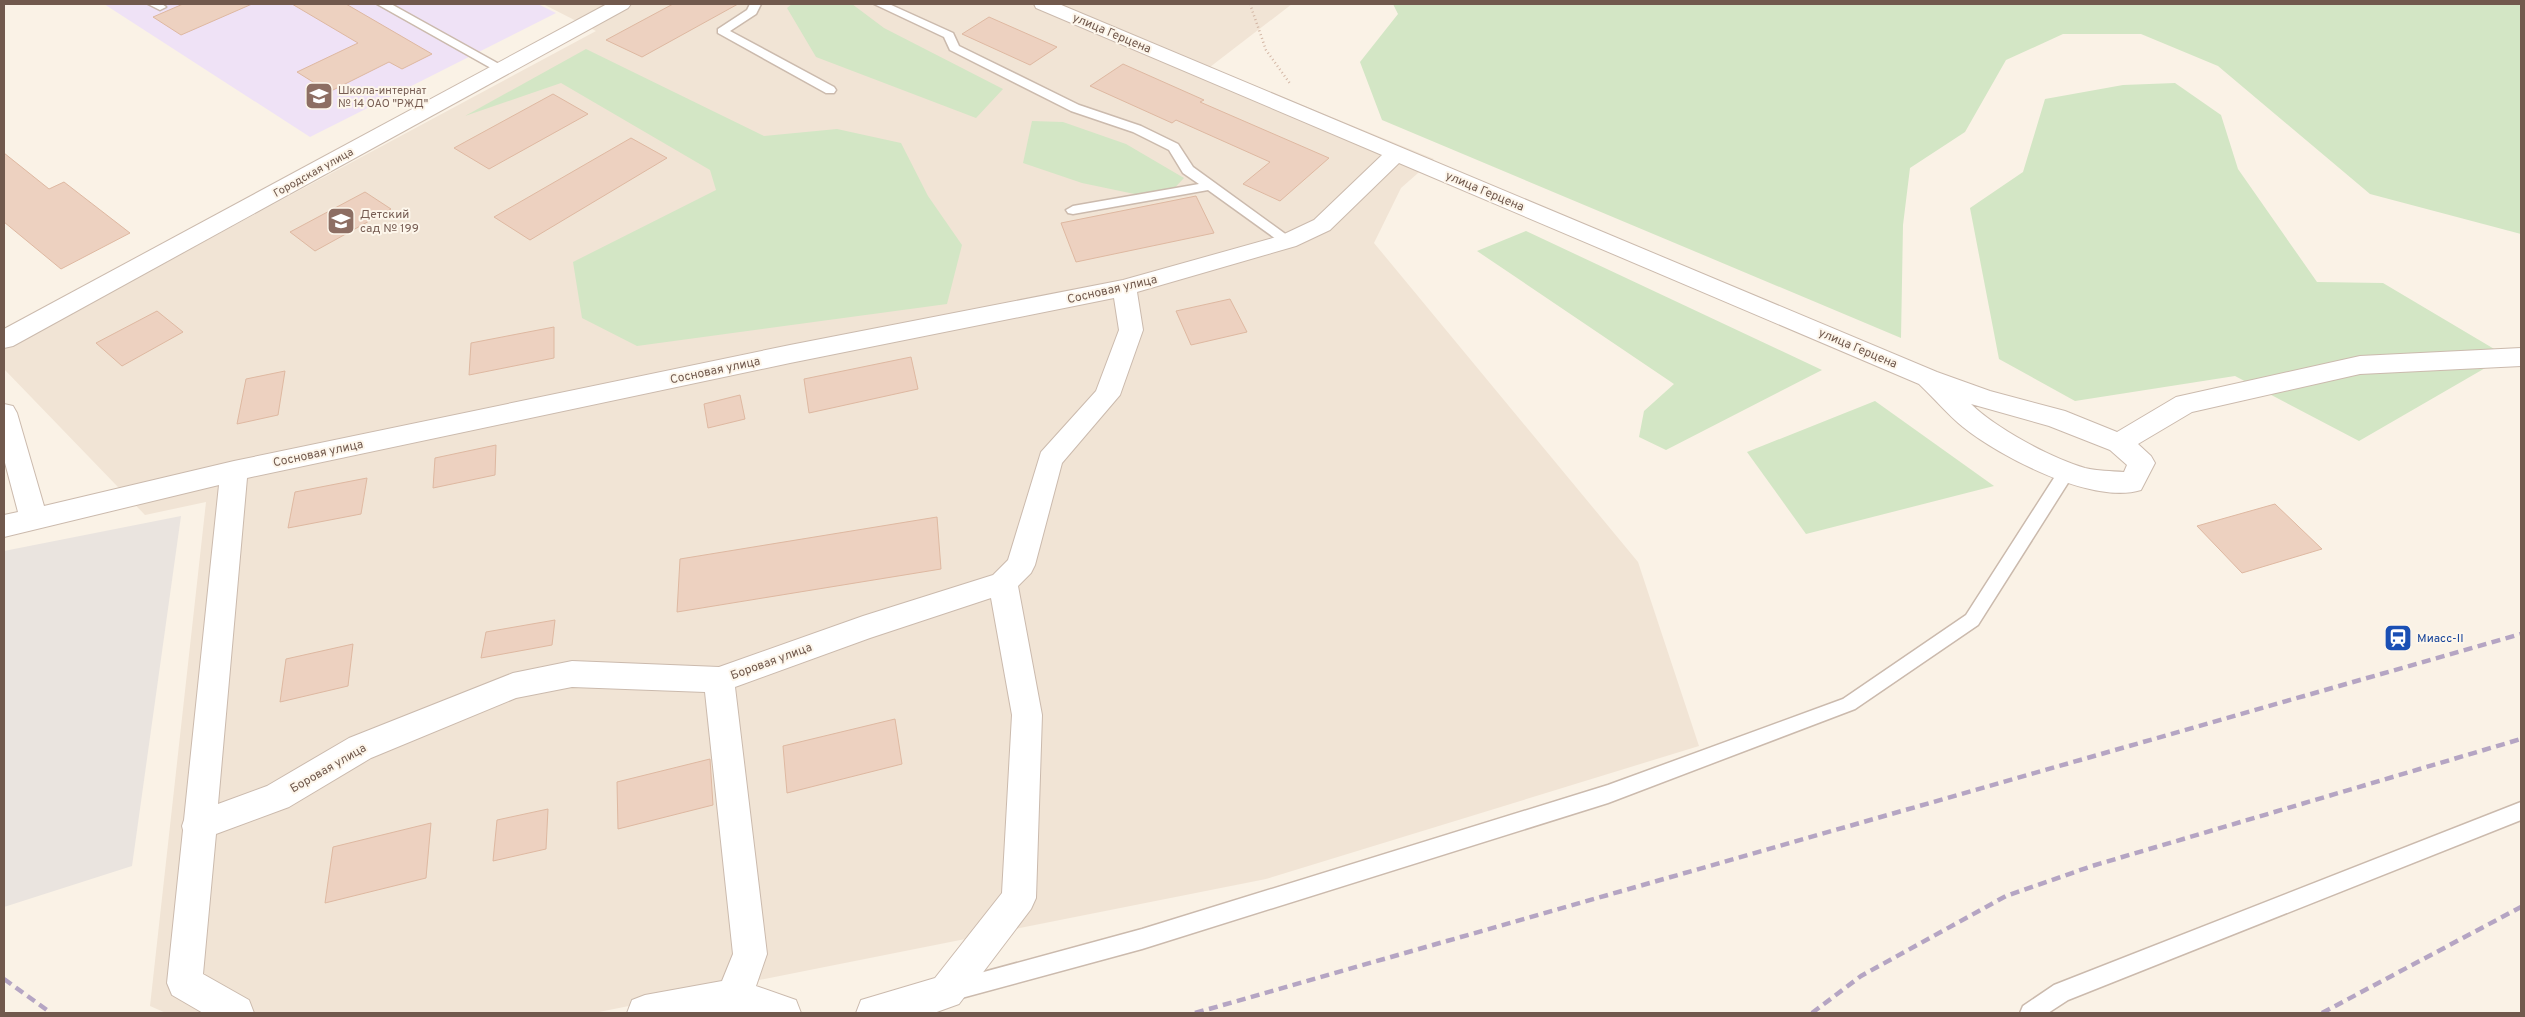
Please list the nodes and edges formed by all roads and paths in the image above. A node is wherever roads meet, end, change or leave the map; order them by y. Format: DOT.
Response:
graph roads {
  1 [pos="383,4"];
  2 [pos="621,4"];
  3 [pos="755,4"];
  4 [pos="880,4"];
  5 [pos="1043,4"];
  6 [pos="1250,4"];
  7 [pos="502,69"];
  8 [pos="830,90"];
  9 [pos="1300,113"];
  10 [pos="1396,154"];
  11 [pos="1210,186"];
  12 [pos="1073,210"];
  13 [pos="1288,241"];
  14 [pos="1124,288"];
  15 [pos="4,340"];
  16 [pos="2521,357"];
  17 [pos="1928,378"];
  18 [pos="4,413"];
  19 [pos="2118,443"];
  20 [pos="234,471"];
  21 [pos="2067,472"];
  22 [pos="34,519"];
  23 [pos="4,526"];
  24 [pos="1003,583"];
  25 [pos="719,680"];
  26 [pos="2521,811"];
  27 [pos="198,826"];
  28 [pos="946,992"];
  29 [pos="734,996"];
  30 [pos="236,1013"];
  31 [pos="645,1013"];
  32 [pos="783,1013"];
  33 [pos="874,1013"];
  34 [pos="2030,1013"];
  1 -- 7 [label="lane"];
  2 -- 7 [label="street, Городская улица"];
  3 -- 8 [label="lane"];
  4 -- 11 [label="lane"];
  5 -- 9 [label="street, улица Герцена"];
  6 -- 9 [label="path"];
  7 -- 15 [label="street, Городская улица"];
  9 -- 10 [label="street, улица Герцена"];
  10 -- 13 [label="street, Сосновая улица"];
  10 -- 17 [label="street, улица Герцена"];
  11 -- 12 [label="lane"];
  11 -- 13 [label="lane"];
  13 -- 14 [label="street, Сосновая улица"];
  14 -- 20 [label="street, Сосновая улица"];
  14 -- 24 [label="street, Боровая улица"];
  16 -- 19 [label="street"];
  17 -- 19 [label="street, улица Герцена"];
  17 -- 21 [label="street"];
  18 -- 22 [label="street"];
  19 -- 21 [label="street, улица Герцена"];
  20 -- 22 [label="street, Сосновая улица"];
  20 -- 27 [label="street"];
  21 -- 28 [label="lane"];
  22 -- 23 [label="street, Сосновая улица"];
  24 -- 25 [label="street, Боровая улица"];
  24 -- 28 [label="street"];
  25 -- 27 [label="street, Боровая улица"];
  25 -- 29 [label="street"];
  26 -- 34 [label="lane"];
  27 -- 30 [label="street"];
  28 -- 33 [label="street"];
  29 -- 31 [label="street"];
  29 -- 32 [label="street"];
}
